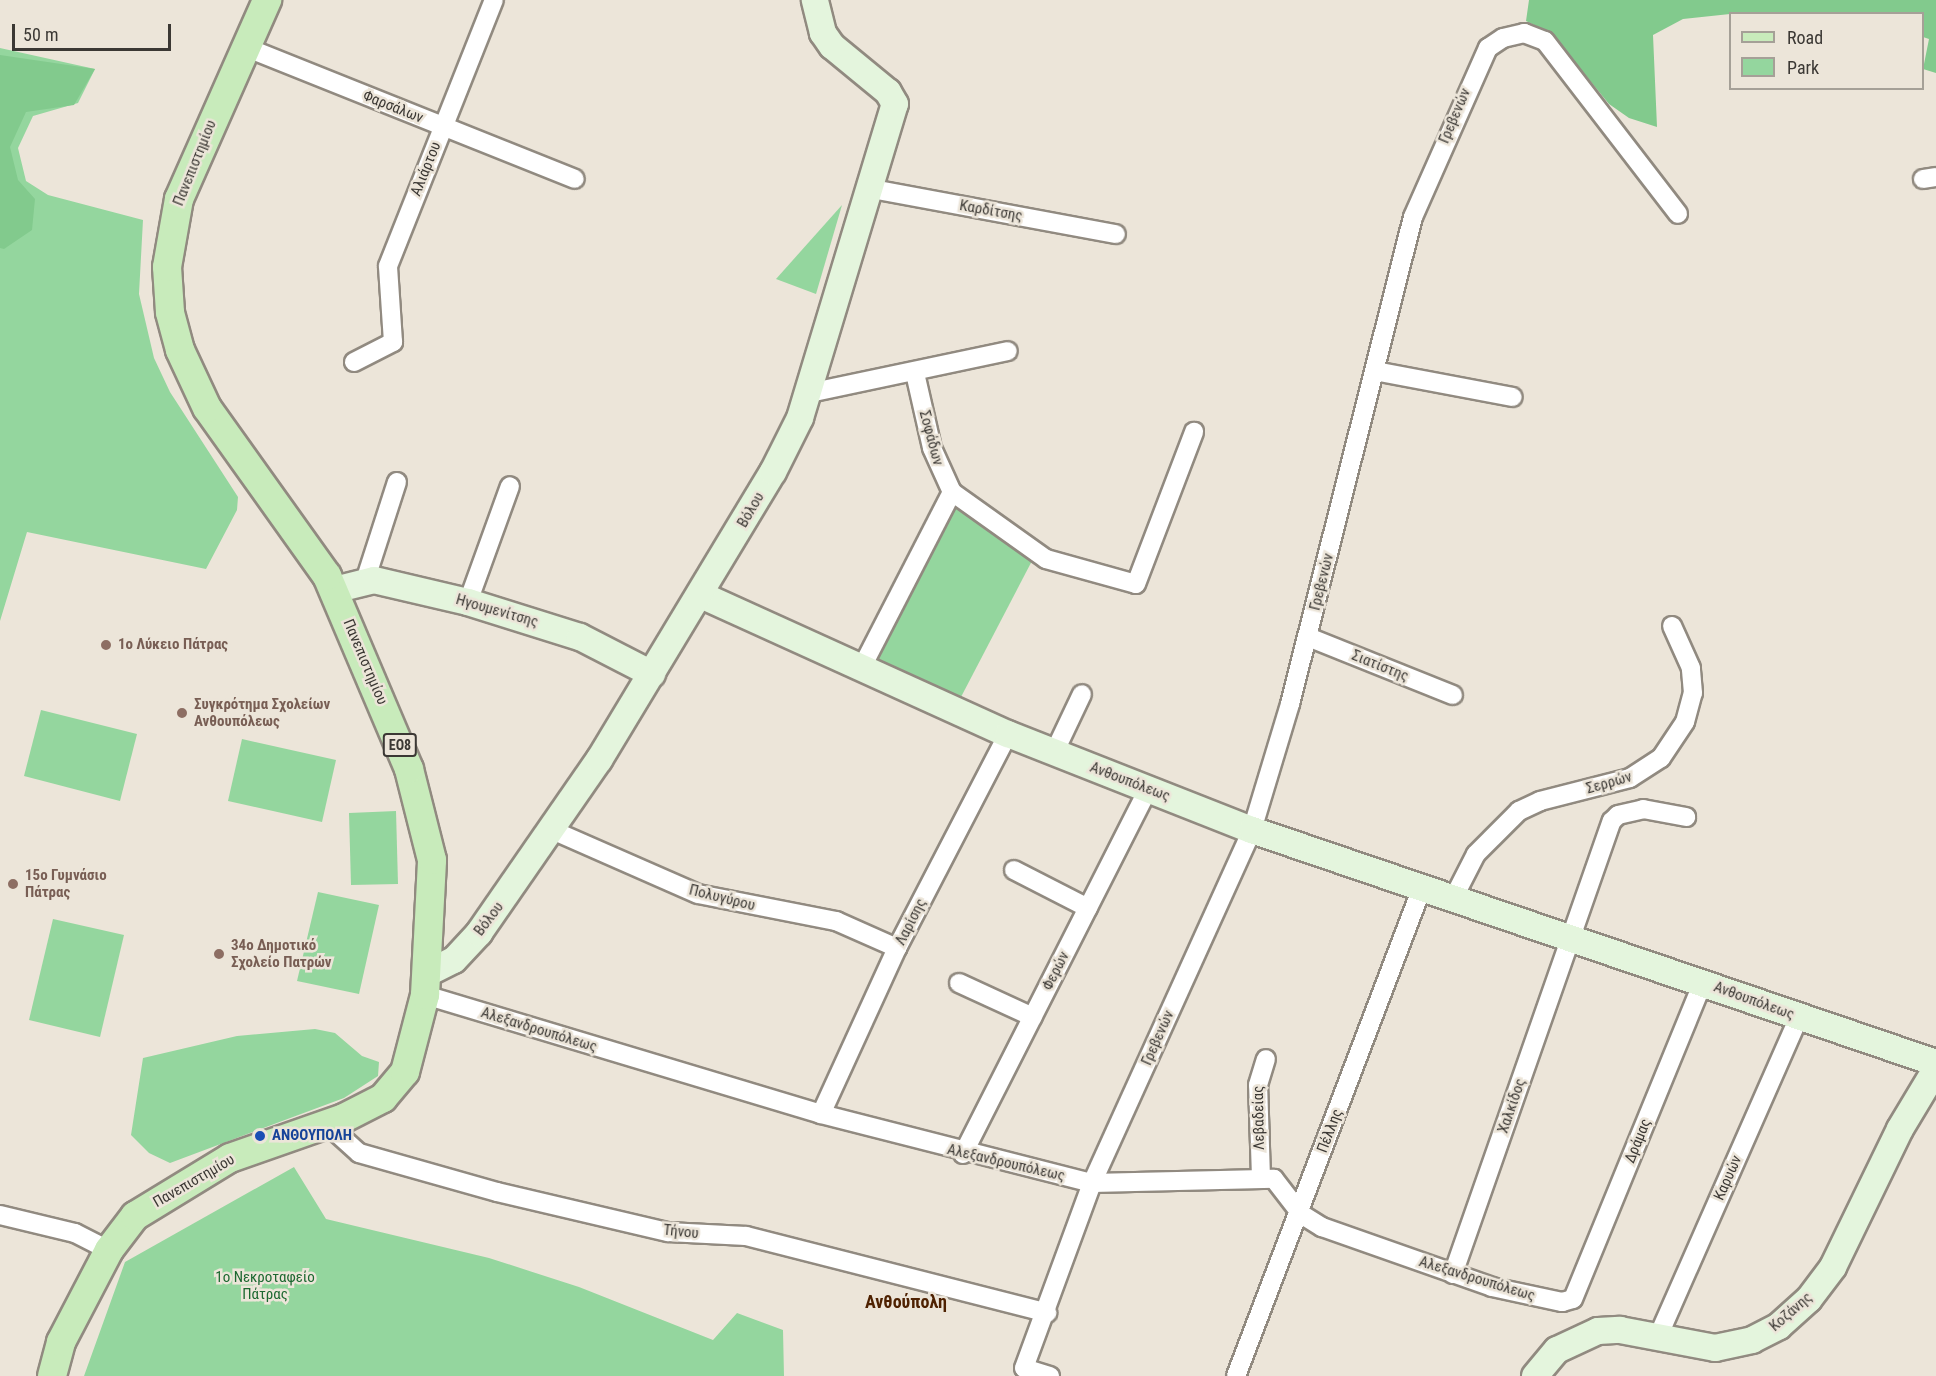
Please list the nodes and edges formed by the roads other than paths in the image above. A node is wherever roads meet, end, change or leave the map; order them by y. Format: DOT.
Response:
graph roads {
  1 [pos="267,0"];
  2 [pos="494,0"];
  3 [pos="815,0"];
  4 [pos="245,47"];
  5 [pos="443,128"];
  6 [pos="575,179"];
  7 [pos="867,188"];
  8 [pos="1678,214"];
  9 [pos="1116,234"];
  10 [pos="1008,351"];
  11 [pos="354,362"];
  12 [pos="1375,371"];
  13 [pos="915,373"];
  14 [pos="809,393"];
  15 [pos="1513,397"];
  16 [pos="1194,432"];
  17 [pos="397,482"];
  18 [pos="510,486"];
  19 [pos="952,492"];
  20 [pos="365,581"];
  21 [pos="334,590"];
  22 [pos="701,595"];
  23 [pos="468,602"];
  24 [pos="1672,626"];
  25 [pos="1308,637"];
  26 [pos="862,667"];
  27 [pos="652,674"];
  28 [pos="1082,694"];
  29 [pos="1453,695"];
  30 [pos="1008,734"];
  31 [pos="1054,753"];
  32 [pos="1148,789"];
  33 [pos="1686,817"];
  34 [pos="552,830"];
  35 [pos="1252,830"];
  36 [pos="1014,870"];
  37 [pos="1424,885"];
  38 [pos="1454,897"];
  39 [pos="1088,908"];
  40 [pos="1571,938"];
  41 [pos="897,948"];
  42 [pos="1703,982"];
  43 [pos="959,983"];
  44 [pos="427,984"];
  45 [pos="1033,1017"];
  46 [pos="1799,1017"];
  47 [pos="1266,1059"];
  48 [pos="1936,1063"];
  49 [pos="1936,1069"];
  50 [pos="821,1114"];
  51 [pos="327,1124"];
  52 [pos="963,1154"];
  53 [pos="1261,1178"];
  54 [pos="1092,1184"];
  55 [pos="1299,1212"];
  56 [pos="0,1215"];
  57 [pos="109,1250"];
  58 [pos="1453,1274"];
  59 [pos="1573,1299"];
  60 [pos="1047,1313"];
  61 [pos="1657,1339"];
  62 [pos="52,1376"];
  63 [pos="1050,1376"];
  64 [pos="1236,1376"];
  65 [pos="1535,1376"];
  1 -- 4 [label="main road, Πανεπιστημίου / ΕΟ8"];
  2 -- 5 [label="street, Αλιάρτου"];
  3 -- 7 [label="street, Βόλου"];
  4 -- 5 [label="street, Φαρσάλων"];
  4 -- 21 [label="main road, Πανεπιστημίου / ΕΟ8"];
  5 -- 6 [label="street, Φαρσάλων"];
  5 -- 11 [label="street, Αλιάρτου"];
  7 -- 9 [label="street, Καρδίτσης"];
  7 -- 14 [label="street, Βόλου"];
  8 -- 12 [label="street, Γρεβενών"];
  10 -- 13 [label="street"];
  12 -- 15 [label="street"];
  12 -- 25 [label="street, Γρεβενών"];
  13 -- 14 [label="street"];
  13 -- 19 [label="street, Σοφάδων"];
  14 -- 22 [label="street, Βόλου"];
  16 -- 19 [label="street"];
  17 -- 20 [label="street"];
  18 -- 23 [label="street"];
  19 -- 26 [label="street"];
  20 -- 21 [label="street, Ηγουμενίτσης"];
  20 -- 23 [label="street, Ηγουμενίτσης"];
  21 -- 44 [label="main road, Πανεπιστημίου / ΕΟ8"];
  22 -- 26 [label="street, Ανθουπόλεως"];
  22 -- 27 [label="street, Βόλου"];
  23 -- 27 [label="street, Ηγουμενίτσης"];
  24 -- 38 [label="street, Σερρών"];
  25 -- 29 [label="street, Σιατίστης"];
  25 -- 35 [label="street, Γρεβενών"];
  26 -- 30 [label="street, Ανθουπόλεως"];
  27 -- 34 [label="street, Βόλου"];
  28 -- 31 [label="street"];
  30 -- 31 [label="street, Ανθουπόλεως"];
  30 -- 41 [label="street, Λαρίσης"];
  31 -- 32 [label="street, Ανθουπόλεως"];
  32 -- 35 [label="street, Ανθουπόλεως"];
  32 -- 39 [label="street, Φερών"];
  33 -- 40 [label="street"];
  34 -- 41 [label="street, Πολυγύρου"];
  34 -- 44 [label="street, Βόλου"];
  35 -- 37 [label="street, Ανθουπόλεως"];
  35 -- 54 [label="street, Γρεβενών"];
  36 -- 39 [label="street"];
  37 -- 38 [label="street, Ανθουπόλεως"];
  37 -- 55 [label="street, Πέλλης"];
  38 -- 40 [label="street, Ανθουπόλεως"];
  39 -- 45 [label="street, Φερών"];
  40 -- 42 [label="street, Ανθουπόλεως"];
  40 -- 58 [label="street, Χαλκίδος"];
  41 -- 50 [label="street, Λαρίσης"];
  42 -- 46 [label="street, Ανθουπόλεως"];
  42 -- 59 [label="street, Δράμας"];
  43 -- 45 [label="street"];
  44 -- 50 [label="street, Αλεξανδρουπόλεως"];
  44 -- 51 [label="main road, Πανεπιστημίου / ΕΟ8"];
  45 -- 52 [label="street, Φερών"];
  46 -- 48 [label="street, Ανθουπόλεως"];
  46 -- 61 [label="street, Καρυών"];
  47 -- 53 [label="street, Λεβαδείας"];
  49 -- 61 [label="street, Κοζάνης"];
  50 -- 52 [label="street, Αλεξανδρουπόλεως"];
  51 -- 57 [label="main road, Πανεπιστημίου / ΕΟ8"];
  51 -- 60 [label="street, Τήνου"];
  52 -- 54 [label="street, Αλεξανδρουπόλεως"];
  53 -- 54 [label="street, Αλεξανδρουπόλεως"];
  53 -- 55 [label="street, Αλεξανδρουπόλεως"];
  54 -- 60 [label="street, Γρεβενών"];
  55 -- 58 [label="street, Αλεξανδρουπόλεως"];
  55 -- 64 [label="street, Πέλλης"];
  56 -- 57 [label="street"];
  57 -- 62 [label="main road, Πανεπιστημίου / ΕΟ8"];
  58 -- 59 [label="street, Αλεξανδρουπόλεως"];
  60 -- 63 [label="street, Γρεβενών"];
  61 -- 65 [label="street, Κοζάνης"];
}
